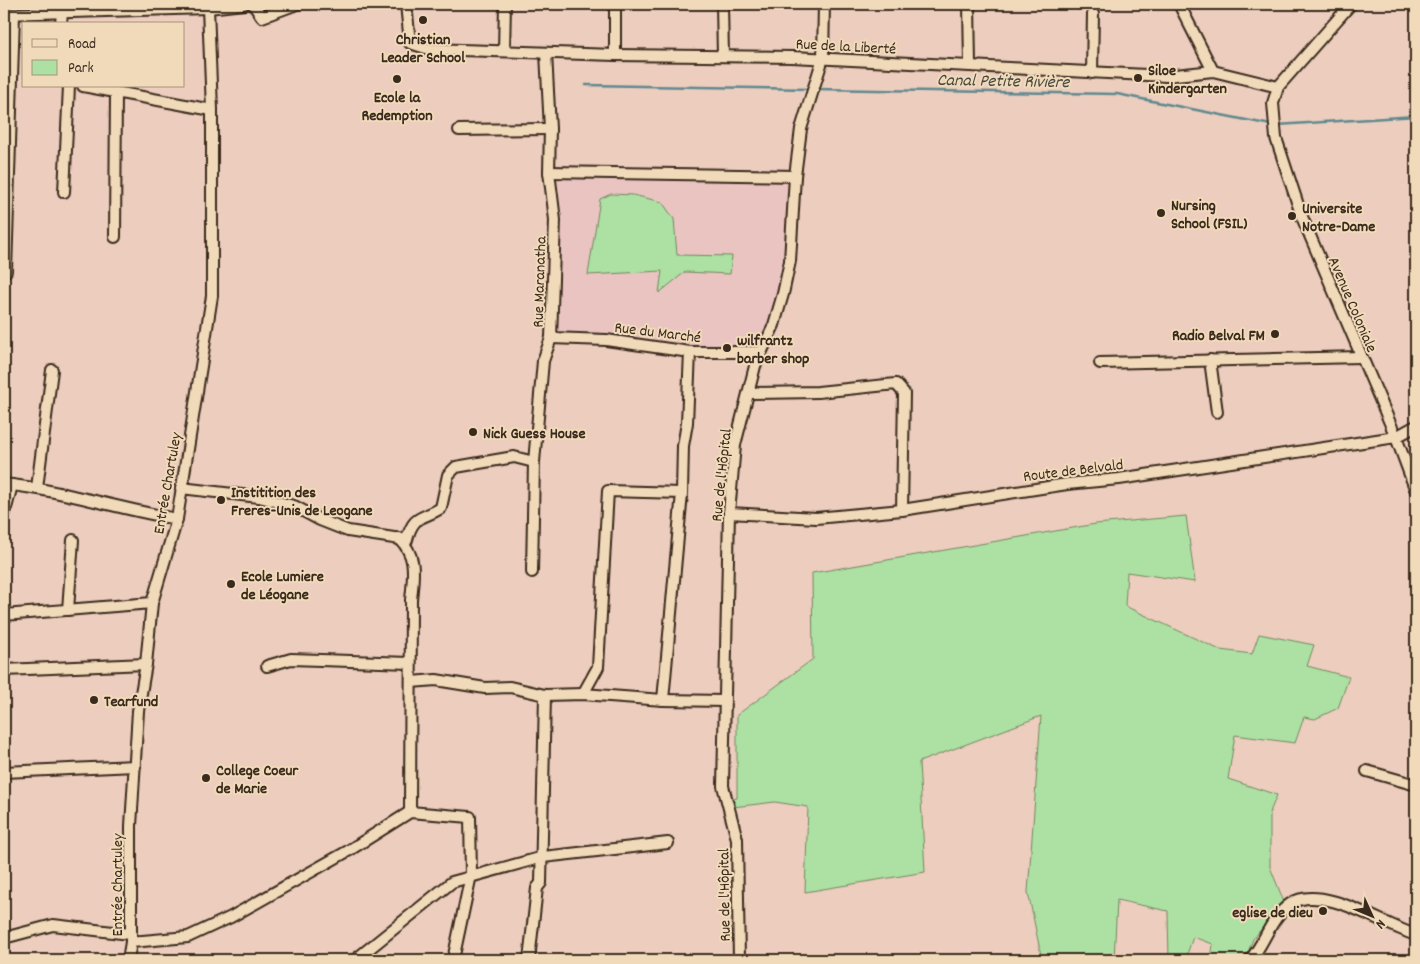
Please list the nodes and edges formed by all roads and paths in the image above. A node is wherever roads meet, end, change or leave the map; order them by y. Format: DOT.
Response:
graph roads {
  1 [pos="244,4"];
  2 [pos="253,4"];
  3 [pos="297,4"];
  4 [pos="406,4"];
  5 [pos="505,4"];
  6 [pos="615,4"];
  7 [pos="722,4"];
  8 [pos="824,4"];
  9 [pos="969,4"];
  10 [pos="1179,4"];
  11 [pos="1351,4"];
  12 [pos="112,7"];
  13 [pos="208,8"];
  14 [pos="62,12"];
  15 [pos="9,14"];
  16 [pos="1093,14"];
  17 [pos="61,22"];
  18 [pos="504,51"];
  19 [pos="546,53"];
  20 [pos="615,55"];
  21 [pos="723,56"];
  22 [pos="822,58"];
  23 [pos="970,65"];
  24 [pos="1213,71"];
  25 [pos="1092,73"];
  26 [pos="1278,87"];
  27 [pos="69,88"];
  28 [pos="94,88"];
  29 [pos="116,92"];
  30 [pos="212,110"];
  31 [pos="550,129"];
  32 [pos="459,130"];
  33 [pos="549,172"];
  34 [pos="795,176"];
  35 [pos="64,192"];
  36 [pos="115,237"];
  37 [pos="6,271"];
  38 [pos="551,338"];
  39 [pos="690,352"];
  40 [pos="761,352"];
  41 [pos="1361,358"];
  42 [pos="1210,360"];
  43 [pos="1100,363"];
  44 [pos="52,370"];
  45 [pos="749,393"];
  46 [pos="1217,412"];
  47 [pos="1416,426"];
  48 [pos="1396,437"];
  49 [pos="534,462"];
  50 [pos="8,485"];
  51 [pos="37,488"];
  52 [pos="182,488"];
  53 [pos="1416,491"];
  54 [pos="682,493"];
  55 [pos="902,510"];
  56 [pos="729,513"];
  57 [pos="4,516"];
  58 [pos="177,519"];
  59 [pos="399,538"];
  60 [pos="73,540"];
  61 [pos="532,572"];
  62 [pos="152,602"];
  63 [pos="68,610"];
  64 [pos="4,616"];
  65 [pos="410,663"];
  66 [pos="146,664"];
  67 [pos="267,666"];
  68 [pos="4,670"];
  69 [pos="411,682"];
  70 [pos="583,694"];
  71 [pos="545,695"];
  72 [pos="663,700"];
  73 [pos="725,701"];
  74 [pos="135,766"];
  75 [pos="1367,770"];
  76 [pos="4,772"];
  77 [pos="1416,785"];
  78 [pos="410,812"];
  79 [pos="668,844"];
  80 [pos="543,857"];
  81 [pos="471,875"];
  82 [pos="1416,935"];
  83 [pos="4,938"];
  84 [pos="130,938"];
  85 [pos="128,960"];
  86 [pos="354,960"];
  87 [pos="453,960"];
  88 [pos="530,960"];
  89 [pos="739,960"];
  90 [pos="1250,960"];
  1 -- 13 [label="street"];
  2 -- 3 [label="street"];
  4 -- 18 [label="street, Rue de la Liberté"];
  5 -- 18 [label="street"];
  6 -- 20 [label="street"];
  7 -- 21 [label="street"];
  8 -- 22 [label="street, Rue de l'Hôpital"];
  9 -- 23 [label="street"];
  10 -- 24 [label="street"];
  11 -- 26 [label="street, Avenue Coloniale"];
  12 -- 13 [label="street"];
  12 -- 14 [label="street"];
  13 -- 30 [label="street, Entrée Chartuley"];
  14 -- 15 [label="street"];
  14 -- 17 [label="street"];
  15 -- 37 [label="street"];
  16 -- 25 [label="street"];
  18 -- 19 [label="street, Rue de la Liberté"];
  19 -- 20 [label="street, Rue de la Liberté"];
  19 -- 31 [label="street, Rue Maranatha"];
  20 -- 21 [label="street, Rue de la Liberté"];
  21 -- 22 [label="street, Rue de la Liberté"];
  22 -- 23 [label="street, Rue de la Liberté"];
  22 -- 34 [label="street, Rue de l'Hôpital"];
  23 -- 25 [label="street, Rue de la Liberté"];
  24 -- 25 [label="street, Rue de la Liberté"];
  24 -- 26 [label="street, Rue de la Liberté"];
  26 -- 41 [label="street, Avenue Coloniale"];
  27 -- 35 [label="street"];
  28 -- 29 [label="street"];
  29 -- 30 [label="street"];
  29 -- 36 [label="street"];
  30 -- 52 [label="street, Entrée Chartuley"];
  31 -- 32 [label="street"];
  31 -- 33 [label="street, Rue Maranatha"];
  33 -- 34 [label="street"];
  33 -- 38 [label="street, Rue Maranatha"];
  34 -- 40 [label="street, Rue de l'Hôpital"];
  38 -- 39 [label="street, Rue du Marché"];
  38 -- 49 [label="street, Rue Maranatha"];
  39 -- 40 [label="street, Rue du Marché"];
  39 -- 54 [label="street"];
  40 -- 45 [label="street, Rue de l'Hôpital"];
  41 -- 42 [label="street"];
  41 -- 48 [label="street, Avenue Coloniale"];
  42 -- 43 [label="street"];
  42 -- 46 [label="street"];
  44 -- 51 [label="street"];
  45 -- 55 [label="street"];
  45 -- 56 [label="street, Rue de l'Hôpital"];
  47 -- 48 [label="street, Route de Belvald"];
  48 -- 53 [label="street, Avenue Coloniale"];
  48 -- 55 [label="street, Route de Belvald"];
  49 -- 59 [label="street"];
  49 -- 61 [label="street, Rue Maranatha"];
  50 -- 51 [label="street"];
  50 -- 57 [label="street"];
  51 -- 58 [label="street"];
  52 -- 58 [label="street, Entrée Chartuley"];
  52 -- 59 [label="street"];
  54 -- 70 [label="street"];
  54 -- 72 [label="street"];
  55 -- 56 [label="street, Route de Belvald"];
  56 -- 73 [label="street, Rue de l'Hôpital"];
  58 -- 62 [label="street, Entrée Chartuley"];
  59 -- 65 [label="street"];
  60 -- 63 [label="street"];
  62 -- 63 [label="street"];
  62 -- 66 [label="street, Entrée Chartuley"];
  63 -- 64 [label="street"];
  65 -- 67 [label="street"];
  65 -- 69 [label="street"];
  66 -- 68 [label="street"];
  66 -- 74 [label="street, Entrée Chartuley"];
  69 -- 71 [label="street"];
  69 -- 78 [label="street"];
  70 -- 71 [label="street"];
  70 -- 72 [label="street"];
  71 -- 80 [label="street"];
  72 -- 73 [label="street"];
  73 -- 89 [label="street, Rue de l'Hôpital"];
  74 -- 76 [label="street"];
  74 -- 84 [label="street, Entrée Chartuley"];
  75 -- 77 [label="street"];
  78 -- 81 [label="street"];
  78 -- 84 [label="street"];
  79 -- 80 [label="street"];
  80 -- 81 [label="street"];
  80 -- 88 [label="street"];
  81 -- 86 [label="street"];
  81 -- 87 [label="street"];
  82 -- 90 [label="street"];
  83 -- 84 [label="street"];
  84 -- 85 [label="street, Entrée Chartuley"];
}
